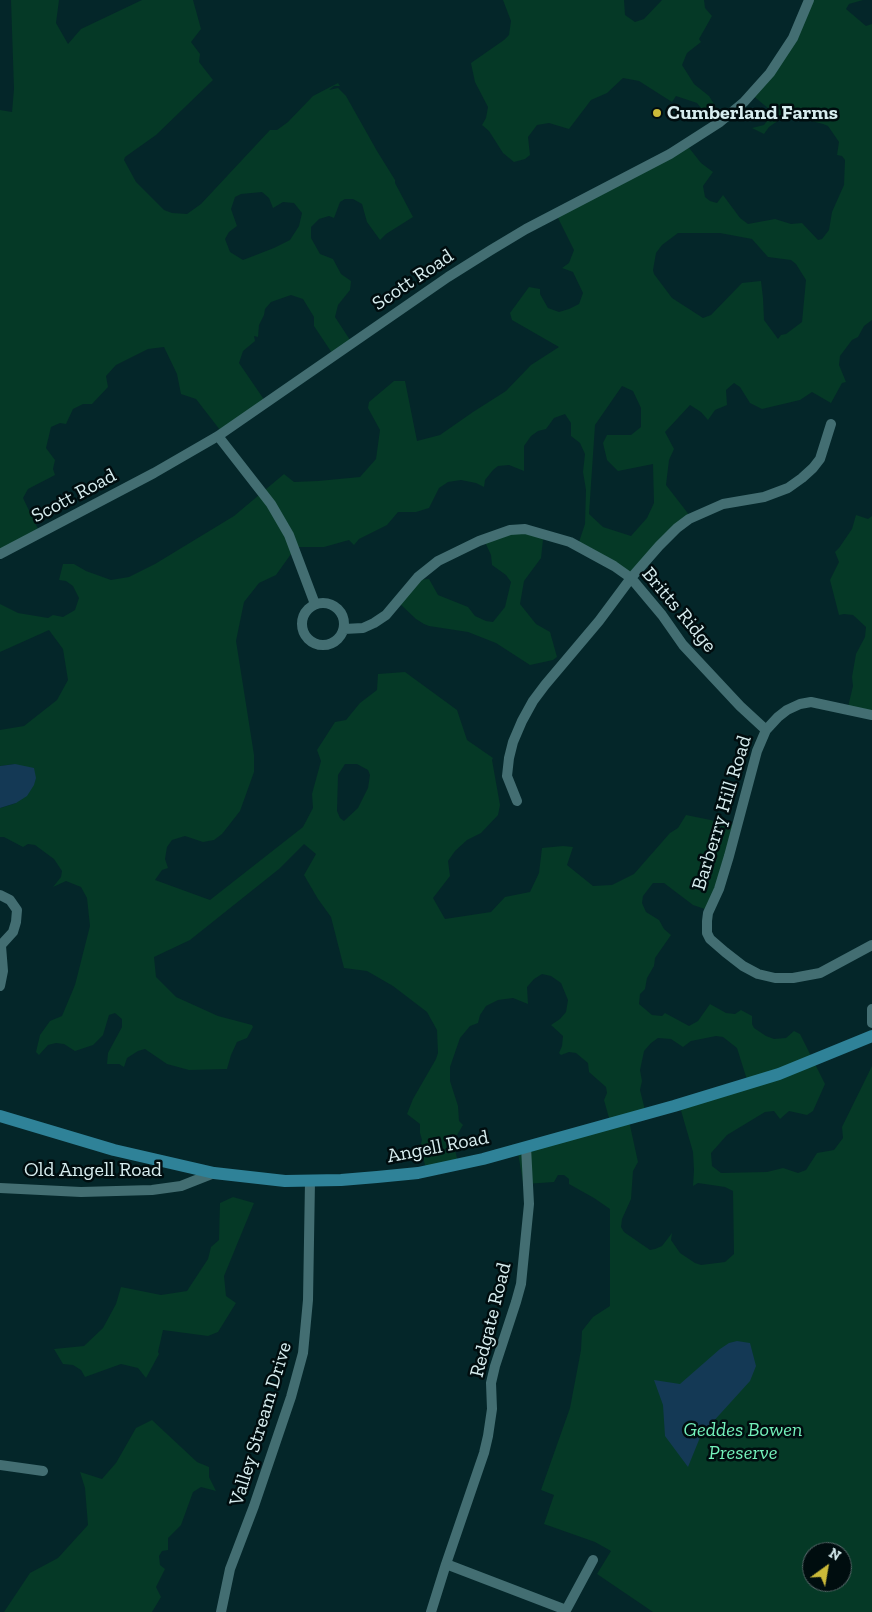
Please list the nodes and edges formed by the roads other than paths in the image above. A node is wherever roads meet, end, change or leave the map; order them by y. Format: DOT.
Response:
graph roads {
  1 [pos="809,0"];
  2 [pos="831,424"];
  3 [pos="218,436"];
  4 [pos="0,554"];
  5 [pos="631,578"];
  6 [pos="316,604"];
  7 [pos="344,629"];
  8 [pos="872,715"];
  9 [pos="766,730"];
  10 [pos="517,801"];
  11 [pos="0,895"];
  12 [pos="0,945"];
  13 [pos="872,945"];
  14 [pos="0,986"];
  15 [pos="872,1009"];
  16 [pos="872,1024"];
  17 [pos="872,1036"];
  18 [pos="0,1116"];
  19 [pos="526,1147"];
  20 [pos="214,1173"];
  21 [pos="310,1181"];
  22 [pos="0,1188"];
  23 [pos="0,1466"];
  24 [pos="42,1471"];
  25 [pos="593,1560"];
  26 [pos="446,1564"];
  27 [pos="566,1611"];
  28 [pos="221,1612"];
  29 [pos="431,1612"];
  1 -- 3 [label="street, Scott Road"];
  2 -- 5 [label="street"];
  3 -- 4 [label="street, Scott Road"];
  3 -- 6 [label="street"];
  5 -- 7 [label="street, Britts Ridge"];
  5 -- 9 [label="street, Britts Ridge"];
  5 -- 10 [label="street"];
  6 -- 7 [label="street"];
  6 -- 7 [label="street"];
  8 -- 9 [label="street, Barberry Hill Road"];
  9 -- 13 [label="street, Barberry Hill Road"];
  11 -- 12 [label="street"];
  12 -- 14 [label="street"];
  15 -- 16 [label="street"];
  17 -- 19 [label="main road, Angell Road"];
  18 -- 20 [label="main road, Angell Road"];
  19 -- 21 [label="main road, Angell Road"];
  19 -- 26 [label="street, Redgate Road"];
  20 -- 21 [label="main road, Angell Road"];
  20 -- 22 [label="street, Old Angell Road"];
  21 -- 28 [label="street, Valley Stream Drive"];
  23 -- 24 [label="street"];
  25 -- 27 [label="street"];
  26 -- 27 [label="street"];
  26 -- 29 [label="street, Redgate Road"];
}
